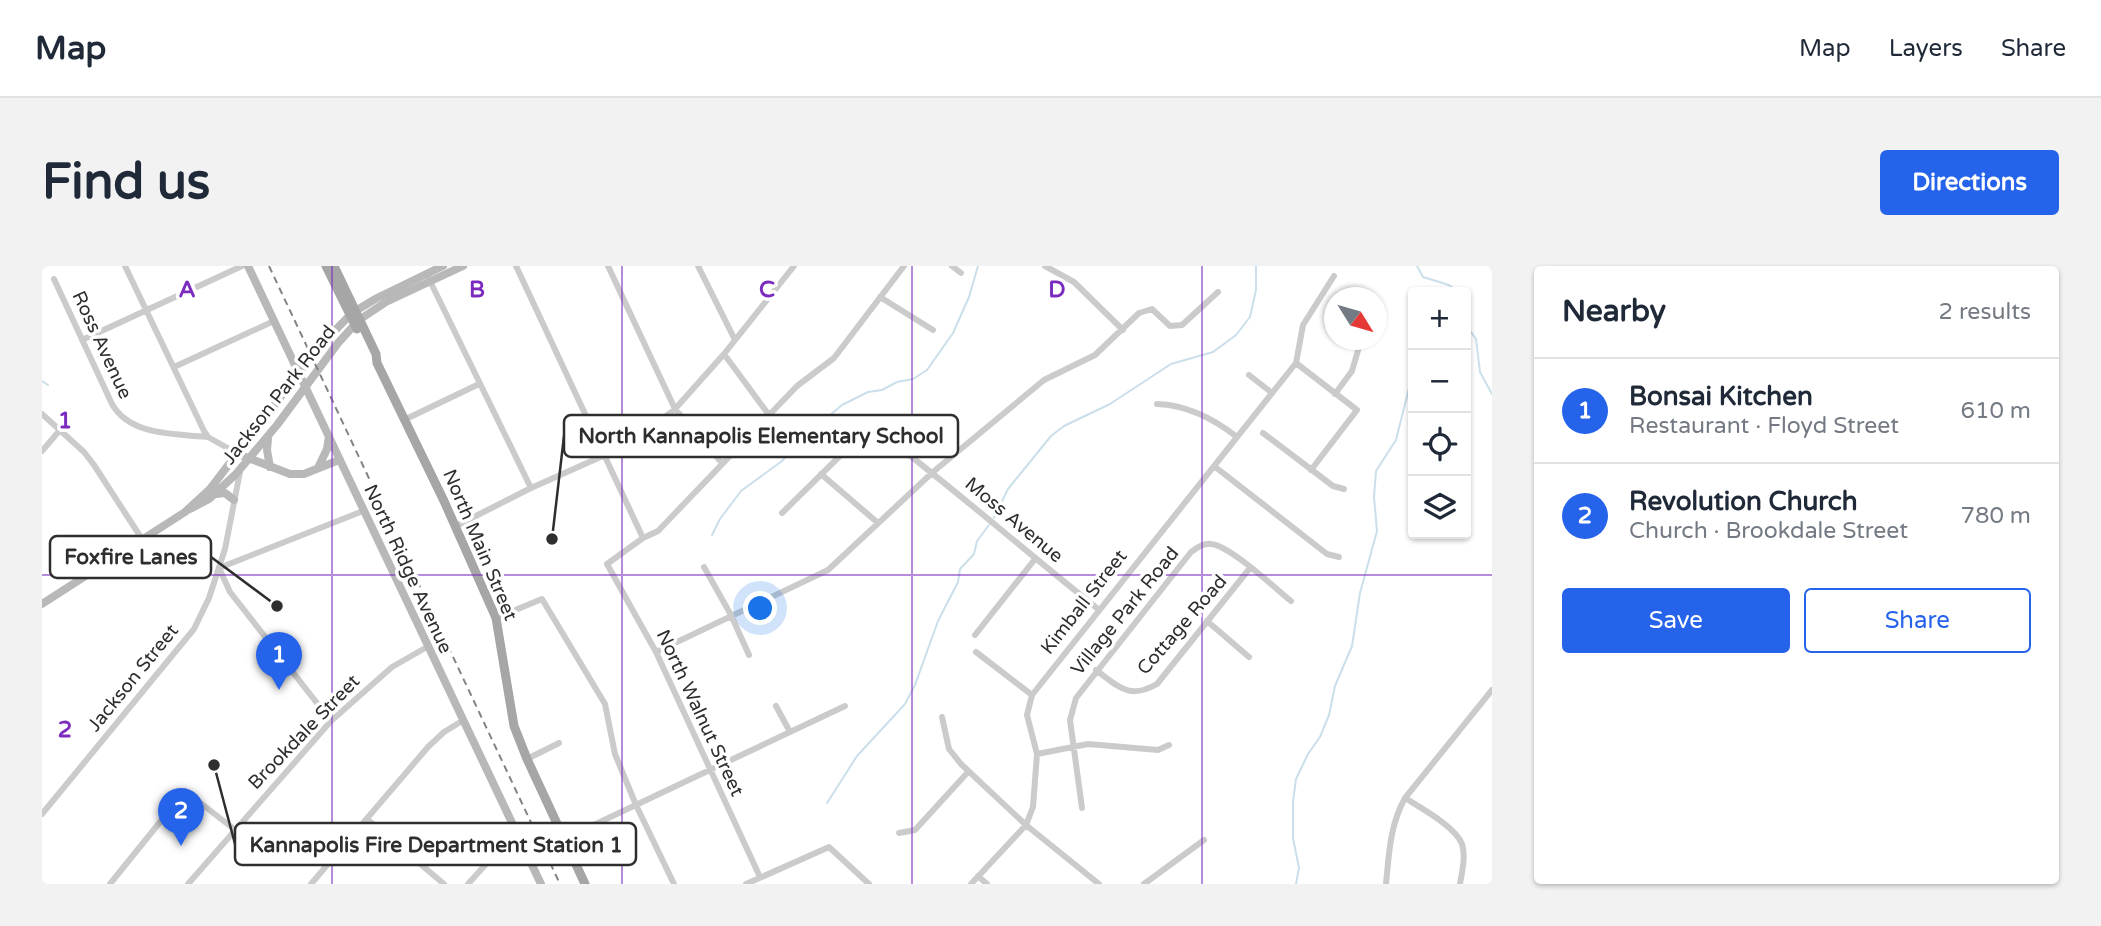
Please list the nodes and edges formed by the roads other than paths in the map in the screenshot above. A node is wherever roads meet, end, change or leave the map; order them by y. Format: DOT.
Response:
graph roads {
  1 [pos="125,266"];
  2 [pos="242,266"];
  3 [pos="248,266"];
  4 [pos="326,266"];
  5 [pos="334,266"];
  6 [pos="443,266"];
  7 [pos="463,266"];
  8 [pos="516,266"];
  9 [pos="608,266"];
  10 [pos="707,266"];
  11 [pos="794,266"];
  12 [pos="904,266"];
  13 [pos="952,266"];
  14 [pos="1045,266"];
  15 [pos="700,270"];
  16 [pos="961,273"];
  17 [pos="1334,276"];
  18 [pos="428,278"];
  19 [pos="54,279"];
  20 [pos="1219,292"];
  21 [pos="880,297"];
  22 [pos="146,310"];
  23 [pos="355,318"];
  24 [pos="274,321"];
  25 [pos="933,330"];
  26 [pos="1123,330"];
  27 [pos="734,338"];
  28 [pos="82,340"];
  29 [pos="1358,350"];
  30 [pos="723,354"];
  31 [pos="1296,363"];
  32 [pos="174,367"];
  33 [pos="1249,375"];
  34 [pos="480,384"];
  35 [pos="1272,393"];
  36 [pos="1335,394"];
  37 [pos="1157,404"];
  38 [pos="675,408"];
  39 [pos="42,414"];
  40 [pos="769,415"];
  41 [pos="406,419"];
  42 [pos="877,429"];
  43 [pos="60,430"];
  44 [pos="272,432"];
  45 [pos="1263,433"];
  46 [pos="329,436"];
  47 [pos="208,437"];
  48 [pos="1237,437"];
  49 [pos="42,451"];
  50 [pos="845,451"];
  51 [pos="238,454"];
  52 [pos="605,455"];
  53 [pos="339,460"];
  54 [pos="246,462"];
  55 [pos="722,463"];
  56 [pos="1214,466"];
  57 [pos="270,467"];
  58 [pos="318,468"];
  59 [pos="1311,470"];
  60 [pos="933,472"];
  61 [pos="821,474"];
  62 [pos="531,488"];
  63 [pos="1344,489"];
  64 [pos="213,495"];
  65 [pos="234,500"];
  66 [pos="187,510"];
  67 [pos="363,511"];
  68 [pos="782,513"];
  69 [pos="878,523"];
  70 [pos="456,526"];
  71 [pos="643,538"];
  72 [pos="142,540"];
  73 [pos="1339,557"];
  74 [pos="1035,559"];
  75 [pos="704,567"];
  76 [pos="219,568"];
  77 [pos="1250,569"];
  78 [pos="1292,601"];
  79 [pos="42,604"];
  80 [pos="1098,609"];
  81 [pos="731,615"];
  82 [pos="496,618"];
  83 [pos="1207,621"];
  84 [pos="975,635"];
  85 [pos="427,647"];
  86 [pos="656,652"];
  87 [pos="976,652"];
  88 [pos="749,655"];
  89 [pos="1249,657"];
  90 [pos="1096,670"];
  91 [pos="1492,690"];
  92 [pos="1032,695"];
  93 [pos="776,706"];
  94 [pos="845,706"];
  95 [pos="942,717"];
  96 [pos="462,721"];
  97 [pos="331,722"];
  98 [pos="789,732"];
  99 [pos="559,743"];
  100 [pos="1169,745"];
  101 [pos="1073,748"];
  102 [pos="1037,754"];
  103 [pos="527,759"];
  104 [pos="710,772"];
  105 [pos="968,772"];
  106 [pos="1405,798"];
  107 [pos="636,805"];
  108 [pos="1082,808"];
  109 [pos="42,814"];
  110 [pos="367,819"];
  111 [pos="1026,825"];
  112 [pos="234,829"];
  113 [pos="515,832"];
  114 [pos="899,833"];
  115 [pos="564,839"];
  116 [pos="1204,840"];
  117 [pos="978,876"];
  118 [pos="760,877"];
  119 [pos="313,883"];
  120 [pos="110,884"];
  121 [pos="188,884"];
  122 [pos="444,884"];
  123 [pos="468,884"];
  124 [pos="541,884"];
  125 [pos="585,884"];
  126 [pos="674,884"];
  127 [pos="746,884"];
  128 [pos="869,884"];
  129 [pos="971,884"];
  130 [pos="987,884"];
  131 [pos="1099,884"];
  132 [pos="1144,884"];
  133 [pos="1387,884"];
  134 [pos="1461,884"];
  1 -- 22 [label="street"];
  2 -- 22 [label="street"];
  3 -- 24 [label="main road, North Ridge Avenue"];
  4 -- 23 [label="main road"];
  5 -- 23 [label="main road"];
  6 -- 18 [label="main road"];
  7 -- 18 [label="main road"];
  8 -- 52 [label="street"];
  9 -- 38 [label="street"];
  10 -- 15 [label="street"];
  11 -- 27 [label="street"];
  12 -- 21 [label="street"];
  13 -- 16 [label="street"];
  14 -- 26 [label="street"];
  15 -- 27 [label="street"];
  17 -- 31 [label="street"];
  18 -- 23 [label="main road"];
  18 -- 34 [label="street"];
  19 -- 28 [label="street, Ross Avenue"];
  20 -- 26 [label="street"];
  21 -- 25 [label="street"];
  21 -- 40 [label="street"];
  22 -- 28 [label="street"];
  22 -- 32 [label="street"];
  23 -- 41 [label="main road, North Main Street"];
  23 -- 44 [label="main road, Jackson Park Road"];
  23 -- 51 [label="main road, Jackson Park Road"];
  24 -- 32 [label="street"];
  24 -- 46 [label="main road, North Ridge Avenue"];
  26 -- 60 [label="street"];
  27 -- 30 [label="street"];
  28 -- 47 [label="street, Ross Avenue"];
  29 -- 36 [label="street"];
  30 -- 38 [label="street"];
  30 -- 40 [label="street"];
  31 -- 35 [label="street, Kimball Street"];
  31 -- 36 [label="street"];
  32 -- 47 [label="street"];
  33 -- 35 [label="street"];
  34 -- 41 [label="street"];
  34 -- 62 [label="street"];
  35 -- 48 [label="street, Kimball Street"];
  36 -- 59 [label="street"];
  37 -- 48 [label="street"];
  38 -- 52 [label="street"];
  38 -- 55 [label="street"];
  39 -- 43 [label="street"];
  40 -- 55 [label="street"];
  41 -- 70 [label="main road, North Main Street"];
  42 -- 60 [label="street, Moss Avenue"];
  43 -- 49 [label="street"];
  43 -- 72 [label="street"];
  44 -- 54 [label="main road, Jackson Park Road"];
  44 -- 57 [label="main road"];
  45 -- 59 [label="street"];
  46 -- 53 [label="main road, North Ridge Avenue"];
  46 -- 58 [label="main road"];
  47 -- 51 [label="street"];
  48 -- 56 [label="street, Kimball Street"];
  50 -- 61 [label="street"];
  51 -- 54 [label="main road"];
  51 -- 66 [label="main road, Jackson Park Road"];
  52 -- 62 [label="street"];
  52 -- 71 [label="street"];
  53 -- 58 [label="main road"];
  53 -- 67 [label="main road, North Ridge Avenue"];
  54 -- 57 [label="main road"];
  54 -- 64 [label="main road, Jackson Park Road"];
  54 -- 65 [label="street, Jackson Street"];
  55 -- 71 [label="street"];
  56 -- 73 [label="street"];
  56 -- 80 [label="street, Kimball Street"];
  57 -- 58 [label="main road"];
  59 -- 63 [label="street"];
  60 -- 69 [label="street"];
  60 -- 74 [label="street, Moss Avenue"];
  61 -- 68 [label="street"];
  61 -- 69 [label="street"];
  62 -- 70 [label="street"];
  64 -- 65 [label="main road"];
  64 -- 66 [label="main road, Jackson Park Road"];
  65 -- 76 [label="street, Jackson Street"];
  66 -- 72 [label="main road, Jackson Park Road"];
  67 -- 76 [label="street"];
  67 -- 85 [label="main road, North Ridge Avenue"];
  69 -- 81 [label="street"];
  70 -- 82 [label="main road, North Main Street"];
  71 -- 86 [label="street, North Walnut Street"];
  72 -- 79 [label="main road, Jackson Park Road"];
  74 -- 80 [label="street, Moss Avenue"];
  74 -- 84 [label="street"];
  75 -- 81 [label="street"];
  76 -- 97 [label="street"];
  76 -- 109 [label="street, Jackson Street"];
  77 -- 78 [label="street, Village Park Road"];
  77 -- 83 [label="street, Cottage Road"];
  77 -- 90 [label="street, Village Park Road"];
  80 -- 92 [label="street, Kimball Street"];
  81 -- 86 [label="street"];
  81 -- 88 [label="street"];
  82 -- 103 [label="main road, North Main Street"];
  82 -- 107 [label="street"];
  83 -- 89 [label="street"];
  83 -- 90 [label="street, Cottage Road"];
  85 -- 96 [label="main road, North Ridge Avenue"];
  85 -- 97 [label="street, Brookdale Street"];
  86 -- 104 [label="street, North Walnut Street"];
  87 -- 92 [label="street"];
  90 -- 101 [label="street, Village Park Road"];
  91 -- 106 [label="street"];
  92 -- 102 [label="street"];
  93 -- 98 [label="street"];
  94 -- 98 [label="street"];
  95 -- 105 [label="street"];
  96 -- 110 [label="street"];
  96 -- 113 [label="main road, North Ridge Avenue"];
  97 -- 112 [label="street, Brookdale Street"];
  98 -- 104 [label="street"];
  99 -- 103 [label="street"];
  100 -- 101 [label="street"];
  101 -- 102 [label="street"];
  101 -- 108 [label="street, Village Park Road"];
  102 -- 111 [label="street"];
  103 -- 115 [label="main road, North Main Street"];
  104 -- 107 [label="street"];
  104 -- 118 [label="street, North Walnut Street"];
  105 -- 111 [label="street"];
  105 -- 114 [label="street"];
  106 -- 133 [label="street"];
  106 -- 134 [label="street"];
  107 -- 115 [label="street"];
  107 -- 126 [label="street"];
  110 -- 119 [label="street"];
  110 -- 122 [label="street"];
  111 -- 117 [label="street"];
  111 -- 131 [label="street"];
  112 -- 120 [label="street"];
  112 -- 121 [label="street, Brookdale Street"];
  113 -- 123 [label="street"];
  113 -- 124 [label="main road, North Ridge Avenue"];
  115 -- 125 [label="main road, North Main Street"];
  116 -- 132 [label="street"];
  117 -- 129 [label="street"];
  117 -- 130 [label="street"];
  118 -- 127 [label="street"];
  118 -- 128 [label="street"];
}
